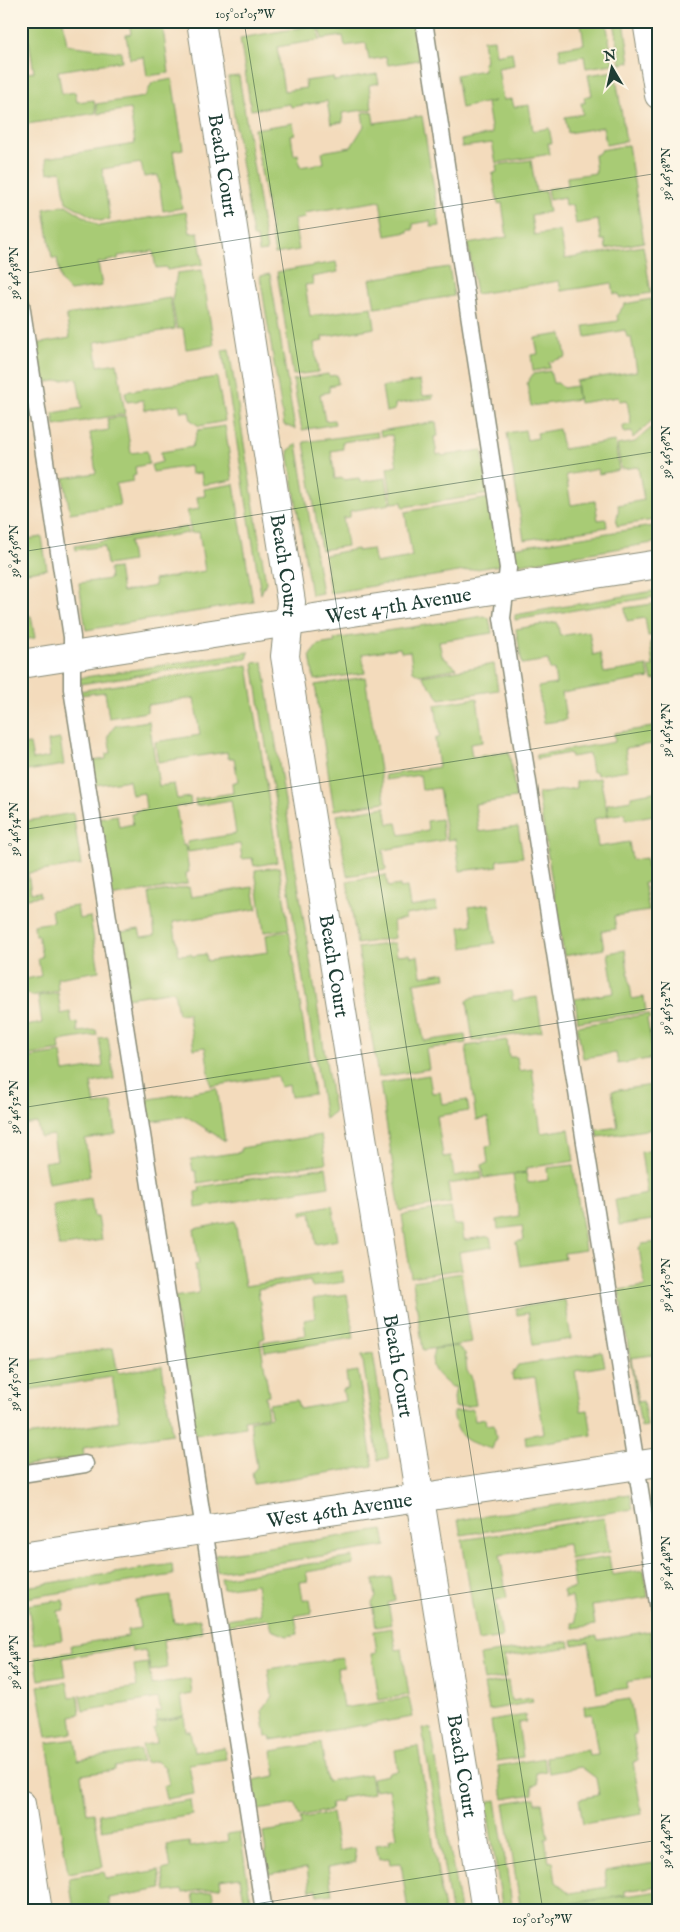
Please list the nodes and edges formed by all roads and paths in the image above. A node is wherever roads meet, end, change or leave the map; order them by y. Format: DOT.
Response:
graph roads {
  1 [pos="201,21"];
  2 [pos="424,21"];
  3 [pos="647,21"];
  4 [pos="659,95"];
  5 [pos="21,304"];
  6 [pos="659,564"];
  7 [pos="505,588"];
  8 [pos="289,622"];
  9 [pos="72,656"];
  10 [pos="21,664"];
  11 [pos="86,1464"];
  12 [pos="647,1464"];
  13 [pos="21,1474"];
  14 [pos="420,1498"];
  15 [pos="204,1530"];
  16 [pos="21,1557"];
  17 [pos="659,1610"];
  18 [pos="21,1804"];
  19 [pos="38,1911"];
  20 [pos="264,1911"];
  21 [pos="486,1911"];
  1 -- 8 [label="street, Beach Court"];
  2 -- 7 [label="lane"];
  3 -- 4 [label="street"];
  5 -- 9 [label="lane"];
  6 -- 7 [label="street, West 47th Avenue"];
  7 -- 8 [label="street, West 47th Avenue"];
  7 -- 12 [label="lane"];
  8 -- 9 [label="street, West 47th Avenue"];
  8 -- 14 [label="street, Beach Court"];
  9 -- 10 [label="street, West 47th Avenue"];
  9 -- 15 [label="lane"];
  11 -- 13 [label="lane"];
  12 -- 14 [label="street, West 46th Avenue"];
  12 -- 17 [label="lane"];
  14 -- 15 [label="street, West 46th Avenue"];
  14 -- 21 [label="street, Beach Court"];
  15 -- 16 [label="street, West 46th Avenue"];
  15 -- 20 [label="lane"];
  18 -- 19 [label="street"];
}
